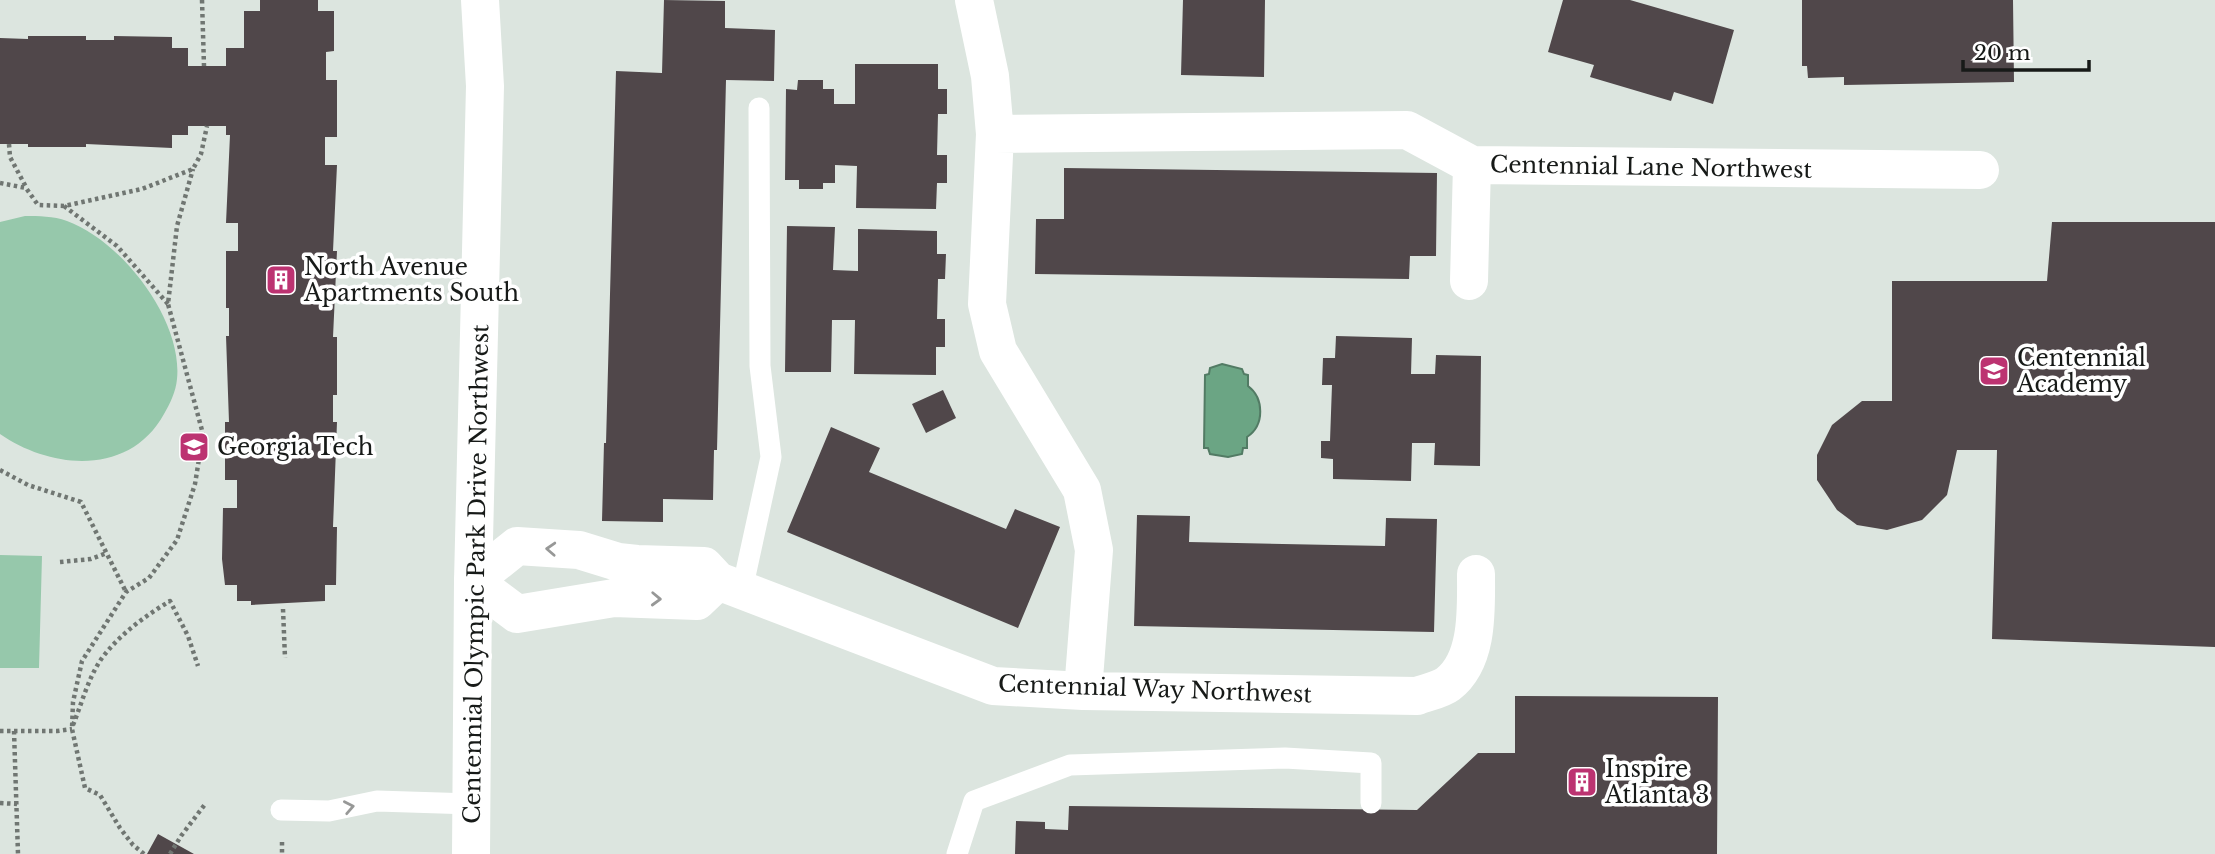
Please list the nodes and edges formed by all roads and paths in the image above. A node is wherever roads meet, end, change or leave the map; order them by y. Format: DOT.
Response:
graph roads {
  1 [pos="202,0"];
  2 [pos="480,0"];
  3 [pos="974,0"];
  4 [pos="204,66"];
  5 [pos="759,108"];
  6 [pos="207,125"];
  7 [pos="995,134"];
  8 [pos="9,144"];
  9 [pos="1472,165"];
  10 [pos="193,169"];
  11 [pos="1980,170"];
  12 [pos="0,183"];
  13 [pos="26,188"];
  14 [pos="64,205"];
  15 [pos="1469,281"];
  16 [pos="168,304"];
  17 [pos="0,470"];
  18 [pos="107,553"];
  19 [pos="60,562"];
  20 [pos="1476,574"];
  21 [pos="616,580"];
  22 [pos="473,581"];
  23 [pos="730,586"];
  24 [pos="126,592"];
  25 [pos="283,609"];
  26 [pos="285,658"];
  27 [pos="198,666"];
  28 [pos="1083,691"];
  29 [pos="72,729"];
  30 [pos="0,731"];
  31 [pos="14,731"];
  32 [pos="0,803"];
  33 [pos="206,803"];
  34 [pos="1371,803"];
  35 [pos="17,804"];
  36 [pos="471,804"];
  37 [pos="281,810"];
  38 [pos="18,854"];
  39 [pos="144,854"];
  40 [pos="170,854"];
  41 [pos="471,854"];
  42 [pos="957,854"];
  1 -- 4 [label="path"];
  2 -- 22 [label="street, Centennial Olympic Park Drive Northwest"];
  3 -- 7 [label="street"];
  5 -- 23 [label="lane"];
  6 -- 10 [label="path"];
  7 -- 9 [label="street, Centennial Lane Northwest"];
  7 -- 28 [label="street"];
  8 -- 13 [label="path"];
  9 -- 11 [label="street, Centennial Lane Northwest"];
  9 -- 15 [label="street"];
  10 -- 14 [label="path"];
  10 -- 16 [label="path"];
  12 -- 13 [label="path"];
  13 -- 14 [label="path"];
  14 -- 16 [label="path"];
  16 -- 24 [label="path"];
  17 -- 18 [label="path"];
  18 -- 19 [label="path"];
  18 -- 24 [label="path"];
  20 -- 28 [label="street, Centennial Way Northwest"];
  21 -- 22 [label="street"];
  21 -- 22 [label="street, one-way"];
  21 -- 23 [label="street"];
  22 -- 36 [label="street, Centennial Olympic Park Drive Northwest"];
  23 -- 28 [label="street, Centennial Way Northwest"];
  24 -- 29 [label="path"];
  25 -- 26 [label="path"];
  27 -- 29 [label="path"];
  29 -- 31 [label="path"];
  29 -- 39 [label="path"];
  30 -- 31 [label="path"];
  31 -- 35 [label="path"];
  32 -- 35 [label="path"];
  33 -- 40 [label="path"];
  34 -- 42 [label="lane"];
  35 -- 38 [label="path"];
  37 -- 36 [label="lane, one-way"];
  36 -- 41 [label="street, Centennial Olympic Park Drive Northwest"];
}
